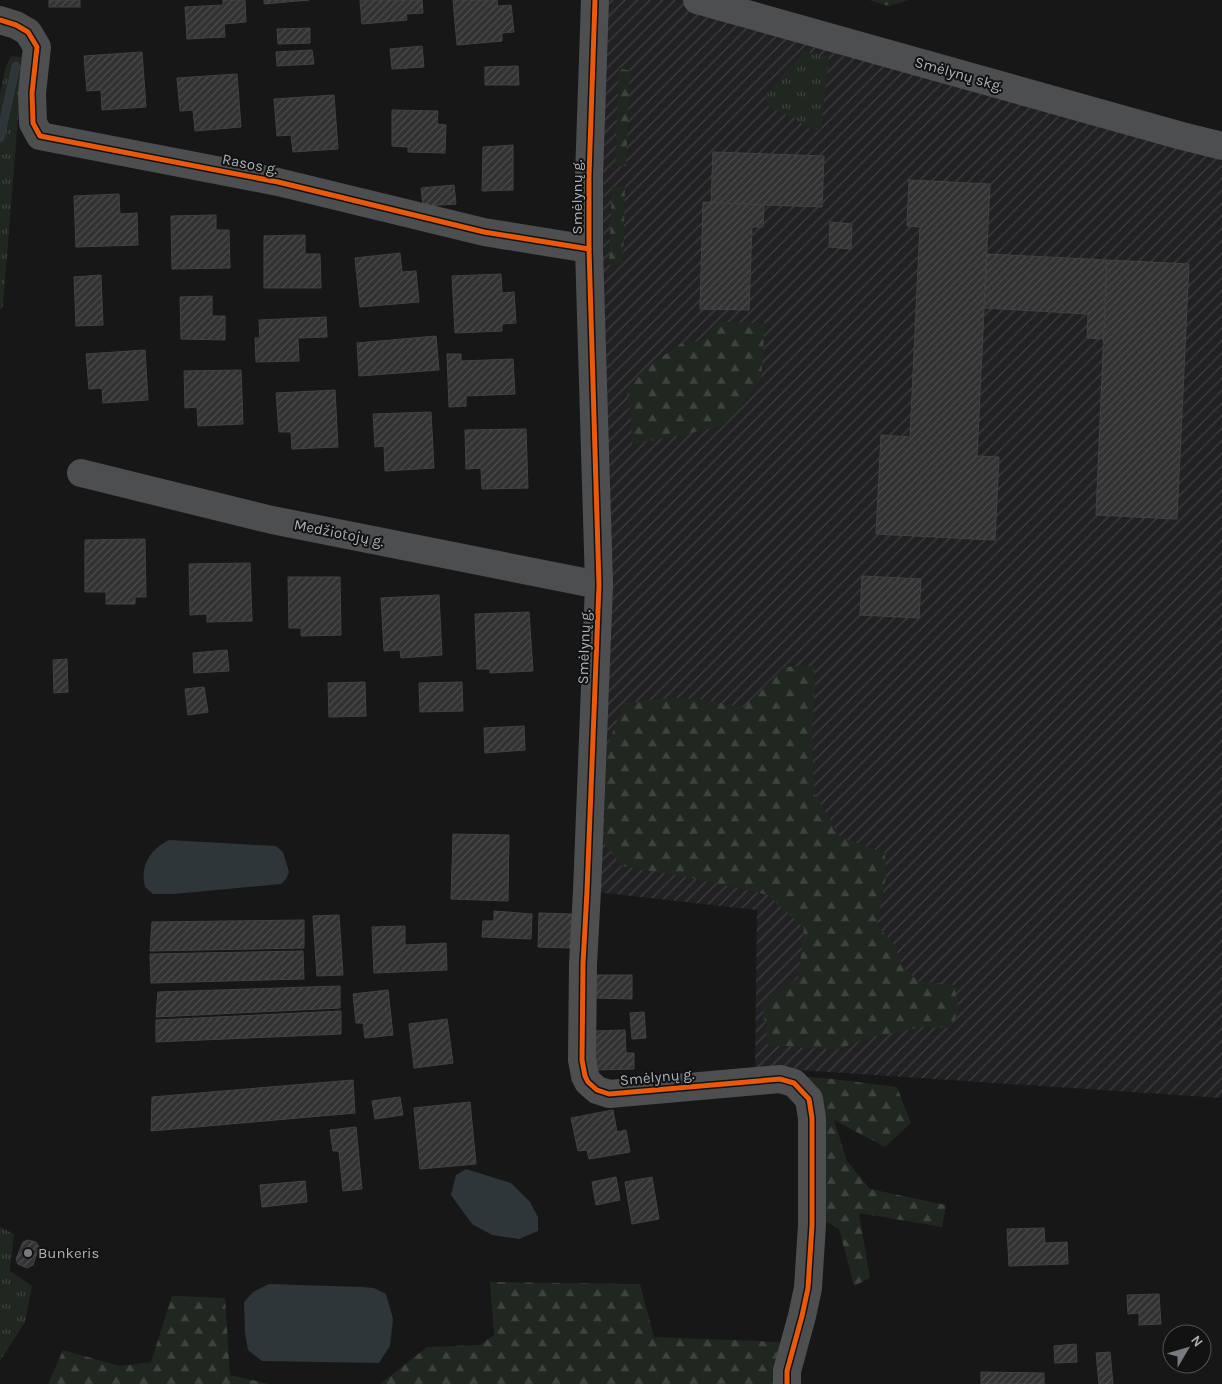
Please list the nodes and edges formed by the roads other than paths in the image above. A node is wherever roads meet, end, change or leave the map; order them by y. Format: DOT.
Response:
graph roads {
  1 [pos="595,0"];
  2 [pos="697,0"];
  3 [pos="0,20"];
  4 [pos="1222,146"];
  5 [pos="589,249"];
  6 [pos="81,473"];
  7 [pos="599,585"];
  8 [pos="787,1384"];
  1 -- 5 [label="street, Smėlynų g."];
  2 -- 4 [label="street, Smėlynų skg."];
  3 -- 5 [label="street, Rasos g."];
  5 -- 7 [label="street, Smėlynų g."];
  6 -- 7 [label="street, Medžiotojų g."];
  7 -- 8 [label="street, Smėlynų g."];
}
